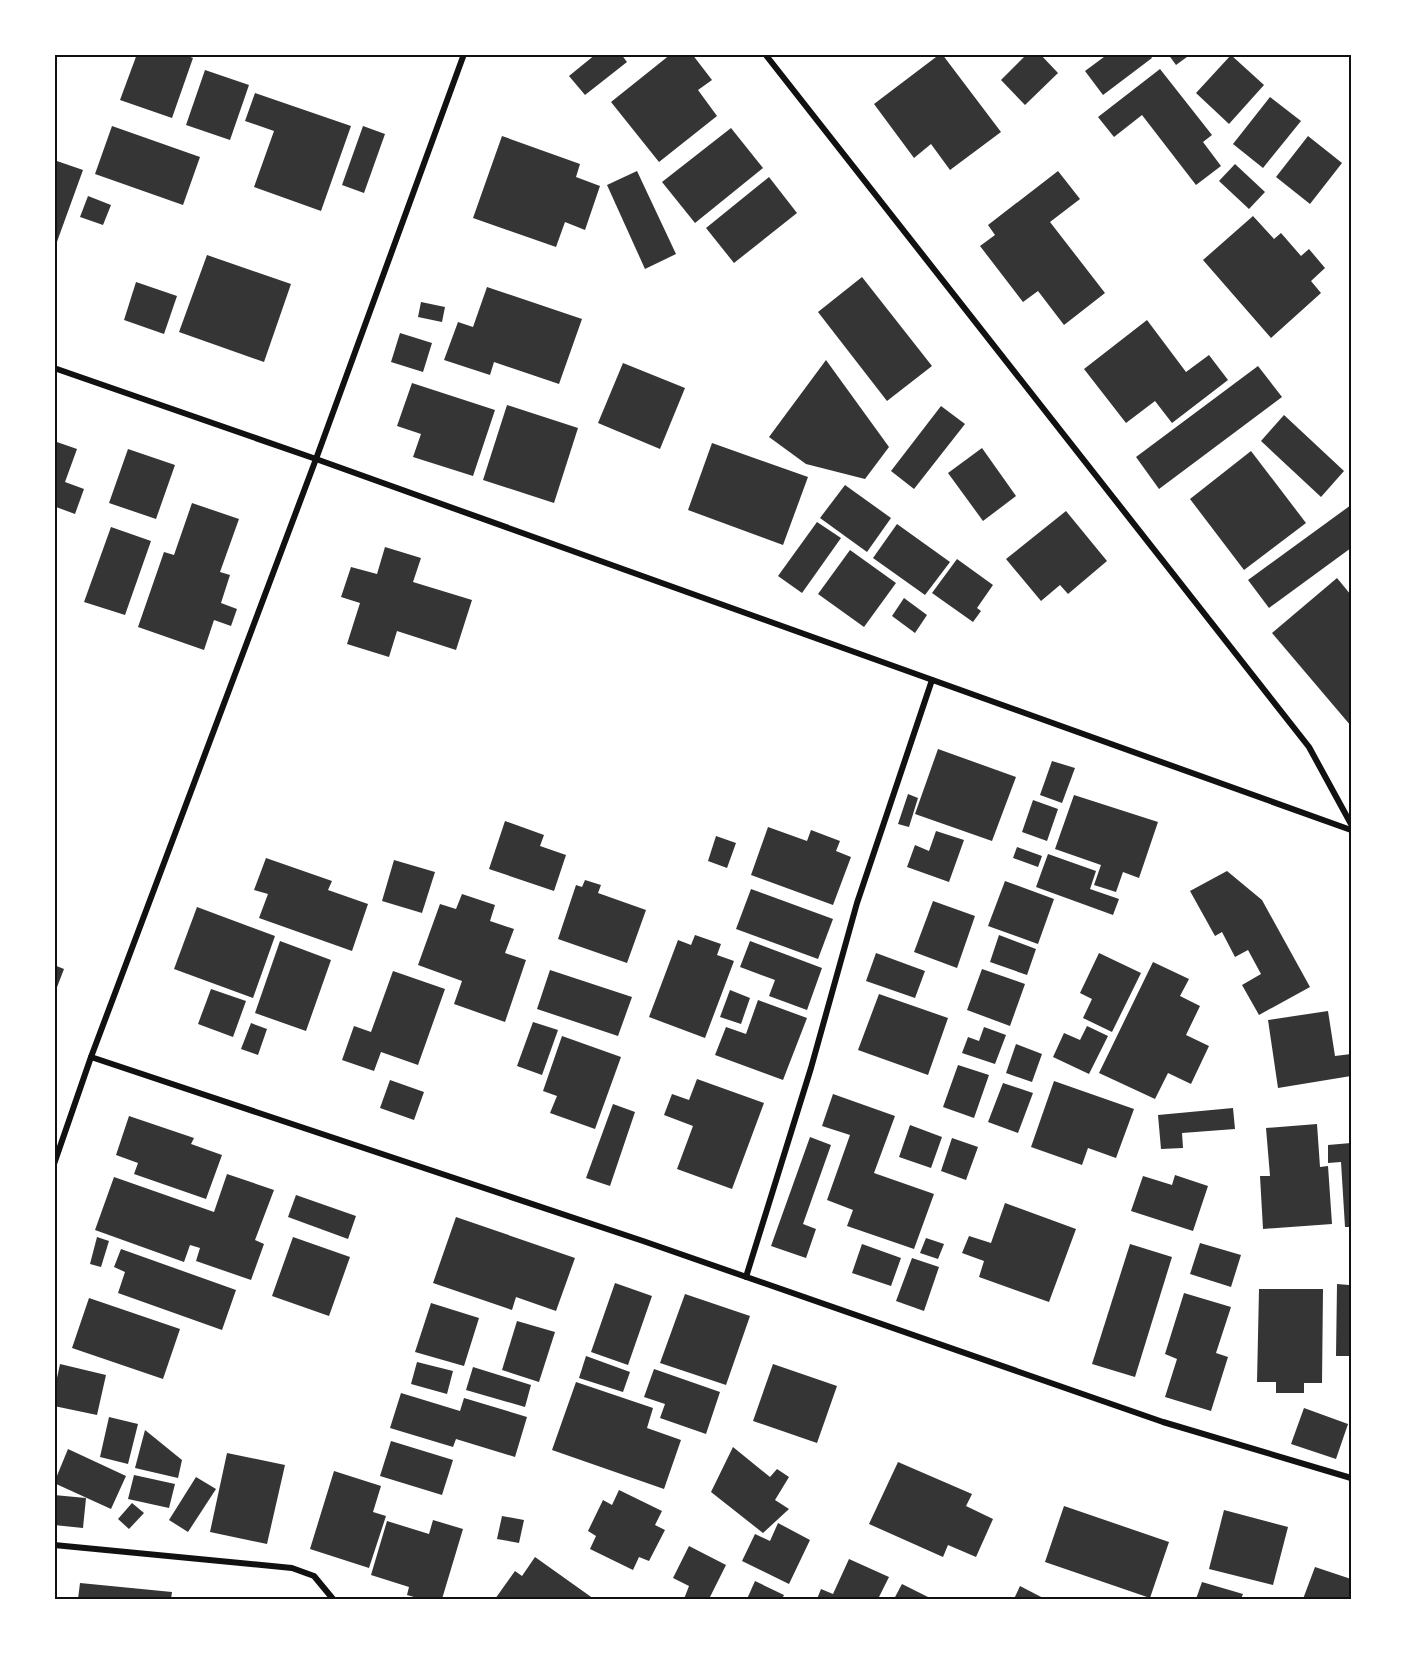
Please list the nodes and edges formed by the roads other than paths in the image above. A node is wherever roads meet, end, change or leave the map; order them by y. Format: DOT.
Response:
graph roads {
  1 [pos="464,54"];
  2 [pos="765,54"];
  3 [pos="54,368"];
  4 [pos="316,459"];
  5 [pos="932,680"];
  6 [pos="1351,824"];
  7 [pos="1351,830"];
  8 [pos="91,1057"];
  9 [pos="54,1164"];
  10 [pos="746,1277"];
  11 [pos="1351,1478"];
  12 [pos="54,1545"];
  13 [pos="333,1599"];
  1 -- 4 [label="street"];
  2 -- 6 [label="street"];
  3 -- 4 [label="street"];
  4 -- 5 [label="street"];
  4 -- 8 [label="street"];
  5 -- 7 [label="street"];
  5 -- 10 [label="street"];
  8 -- 9 [label="street"];
  8 -- 10 [label="street"];
  10 -- 11 [label="street"];
  12 -- 13 [label="street"];
}
